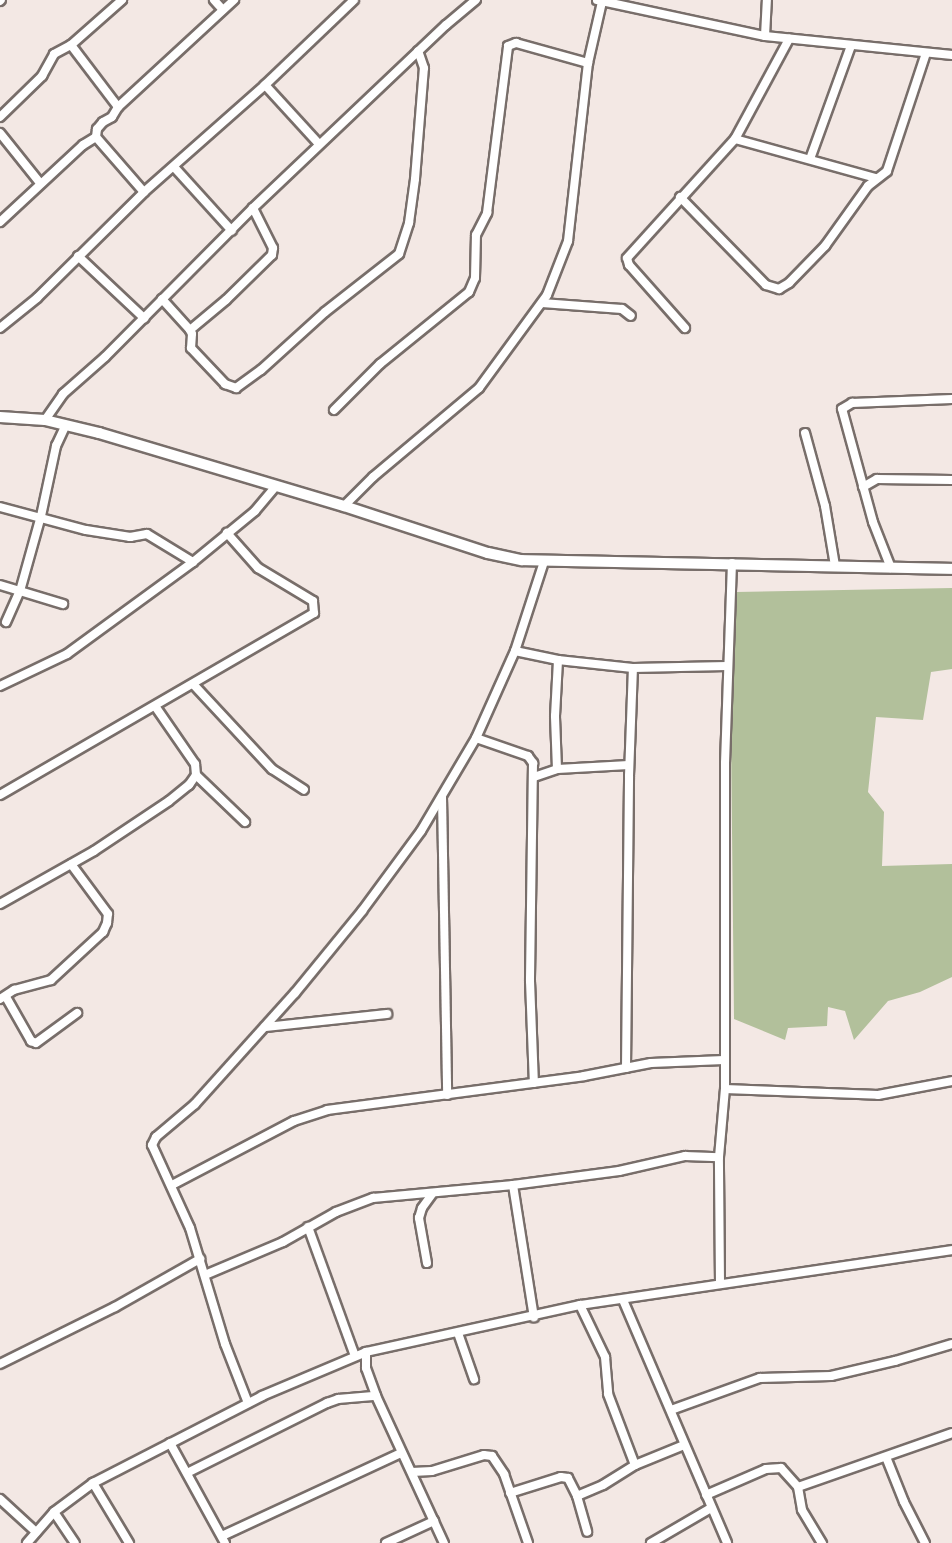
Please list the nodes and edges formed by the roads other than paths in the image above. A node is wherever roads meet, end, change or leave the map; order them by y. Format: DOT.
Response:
graph roads {
  1 [pos="122,0"];
  2 [pos="214,0"];
  3 [pos="234,0"];
  4 [pos="339,0"];
  5 [pos="354,0"];
  6 [pos="476,0"];
  7 [pos="767,0"];
  8 [pos="600,1"];
  9 [pos="345,8"];
  10 [pos="223,10"];
  11 [pos="765,36"];
  12 [pos="789,39"];
  13 [pos="70,45"];
  14 [pos="851,46"];
  15 [pos="418,51"];
  16 [pos="926,53"];
  17 [pos="952,55"];
  18 [pos="588,63"];
  19 [pos="265,85"];
  20 [pos="118,107"];
  21 [pos="0,117"];
  22 [pos="0,133"];
  23 [pos="96,137"];
  24 [pos="735,139"];
  25 [pos="319,144"];
  26 [pos="810,159"];
  27 [pos="174,167"];
  28 [pos="876,178"];
  29 [pos="40,183"];
  30 [pos="144,192"];
  31 [pos="680,197"];
  32 [pos="253,208"];
  33 [pos="0,222"];
  34 [pos="232,231"];
  35 [pos="78,256"];
  36 [pos="162,299"];
  37 [pos="542,303"];
  38 [pos="631,316"];
  39 [pos="144,318"];
  40 [pos="0,328"];
  41 [pos="685,328"];
  42 [pos="190,330"];
  43 [pos="952,399"];
  44 [pos="334,410"];
  45 [pos="0,417"];
  46 [pos="45,420"];
  47 [pos="66,425"];
  48 [pos="805,433"];
  49 [pos="952,480"];
  50 [pos="276,486"];
  51 [pos="863,487"];
  52 [pos="344,506"];
  53 [pos="0,507"];
  54 [pos="41,516"];
  55 [pos="227,533"];
  56 [pos="193,562"];
  57 [pos="544,562"];
  58 [pos="732,563"];
  59 [pos="836,566"];
  60 [pos="891,568"];
  61 [pos="952,569"];
  62 [pos="0,585"];
  63 [pos="20,591"];
  64 [pos="63,604"];
  65 [pos="6,622"];
  66 [pos="515,651"];
  67 [pos="558,660"];
  68 [pos="727,666"];
  69 [pos="633,668"];
  70 [pos="193,684"];
  71 [pos="0,686"];
  72 [pos="155,706"];
  73 [pos="476,738"];
  74 [pos="629,765"];
  75 [pos="557,769"];
  76 [pos="196,775"];
  77 [pos="534,777"];
  78 [pos="304,790"];
  79 [pos="0,795"];
  80 [pos="442,797"];
  81 [pos="245,822"];
  82 [pos="72,864"];
  83 [pos="0,904"];
  84 [pos="3,998"];
  85 [pos="77,1013"];
  86 [pos="387,1014"];
  87 [pos="265,1027"];
  88 [pos="724,1060"];
  89 [pos="626,1068"];
  90 [pos="952,1081"];
  91 [pos="534,1083"];
  92 [pos="725,1089"];
  93 [pos="447,1095"];
  94 [pos="719,1157"];
  95 [pos="172,1185"];
  96 [pos="513,1185"];
  97 [pos="432,1194"];
  98 [pos="308,1227"];
  99 [pos="952,1250"];
  100 [pos="200,1259"];
  101 [pos="427,1263"];
  102 [pos="205,1275"];
  103 [pos="720,1283"];
  104 [pos="624,1300"];
  105 [pos="580,1305"];
  106 [pos="534,1317"];
  107 [pos="458,1333"];
  108 [pos="952,1344"];
  109 [pos="366,1352"];
  110 [pos="354,1356"];
  111 [pos="0,1364"];
  112 [pos="474,1379"];
  113 [pos="376,1396"];
  114 [pos="248,1403"];
  115 [pos="671,1410"];
  116 [pos="952,1433"];
  117 [pos="170,1443"];
  118 [pos="684,1445"];
  119 [pos="401,1453"];
  120 [pos="886,1457"];
  121 [pos="635,1465"];
  122 [pos="412,1472"];
  123 [pos="187,1473"];
  124 [pos="93,1483"];
  125 [pos="798,1487"];
  126 [pos="510,1493"];
  127 [pos="706,1495"];
  128 [pos="577,1496"];
  129 [pos="0,1499"];
  130 [pos="711,1508"];
  131 [pos="54,1512"];
  132 [pos="434,1521"];
  133 [pos="36,1532"];
  134 [pos="587,1532"];
  135 [pos="223,1540"];
  136 [pos="27,1543"];
  137 [pos="75,1543"];
  138 [pos="129,1543"];
  139 [pos="386,1543"];
  140 [pos="444,1543"];
  141 [pos="528,1543"];
  142 [pos="651,1543"];
  143 [pos="727,1543"];
  144 [pos="822,1543"];
  145 [pos="925,1543"];
  1 -- 13 [label="street"];
  2 -- 10 [label="street"];
  3 -- 10 [label="street"];
  4 -- 9 [label="street"];
  5 -- 9 [label="street"];
  6 -- 15 [label="street"];
  7 -- 11 [label="street"];
  8 -- 11 [label="street"];
  8 -- 18 [label="street"];
  9 -- 19 [label="street"];
  10 -- 20 [label="street"];
  11 -- 12 [label="street"];
  12 -- 14 [label="street"];
  12 -- 24 [label="street"];
  13 -- 20 [label="street"];
  13 -- 21 [label="street"];
  14 -- 16 [label="street"];
  14 -- 26 [label="street"];
  15 -- 25 [label="street"];
  15 -- 42 [label="street"];
  16 -- 17 [label="street"];
  16 -- 28 [label="street"];
  18 -- 37 [label="street"];
  18 -- 44 [label="street"];
  19 -- 25 [label="street"];
  19 -- 27 [label="street"];
  20 -- 23 [label="street"];
  22 -- 29 [label="street"];
  23 -- 29 [label="street"];
  23 -- 30 [label="street"];
  24 -- 26 [label="street"];
  24 -- 31 [label="street"];
  25 -- 32 [label="street"];
  26 -- 28 [label="street"];
  27 -- 30 [label="street"];
  27 -- 34 [label="street"];
  28 -- 31 [label="street"];
  29 -- 33 [label="street"];
  30 -- 35 [label="street"];
  31 -- 41 [label="street"];
  32 -- 34 [label="street"];
  32 -- 42 [label="street"];
  34 -- 36 [label="street"];
  35 -- 39 [label="street"];
  35 -- 40 [label="street"];
  36 -- 39 [label="street"];
  36 -- 42 [label="street"];
  37 -- 38 [label="street"];
  37 -- 52 [label="street"];
  39 -- 46 [label="street"];
  43 -- 51 [label="street"];
  45 -- 46 [label="main road"];
  46 -- 47 [label="main road"];
  47 -- 50 [label="main road"];
  47 -- 54 [label="street"];
  48 -- 59 [label="street"];
  49 -- 51 [label="street"];
  50 -- 52 [label="main road"];
  50 -- 55 [label="street"];
  51 -- 60 [label="street"];
  52 -- 57 [label="main road"];
  53 -- 54 [label="street"];
  54 -- 56 [label="street"];
  54 -- 63 [label="street"];
  55 -- 56 [label="street"];
  55 -- 70 [label="street"];
  56 -- 71 [label="street"];
  57 -- 58 [label="main road"];
  57 -- 66 [label="street"];
  58 -- 59 [label="main road"];
  58 -- 68 [label="street"];
  59 -- 60 [label="main road"];
  60 -- 61 [label="main road"];
  62 -- 63 [label="street"];
  63 -- 64 [label="street"];
  63 -- 65 [label="street"];
  66 -- 67 [label="street"];
  66 -- 73 [label="street"];
  67 -- 69 [label="street"];
  67 -- 75 [label="street"];
  68 -- 69 [label="street"];
  68 -- 88 [label="street"];
  69 -- 74 [label="street"];
  70 -- 72 [label="street"];
  70 -- 78 [label="street"];
  72 -- 76 [label="street"];
  72 -- 79 [label="street"];
  73 -- 77 [label="street"];
  73 -- 80 [label="street"];
  74 -- 75 [label="street"];
  74 -- 89 [label="street"];
  75 -- 77 [label="street"];
  76 -- 81 [label="street"];
  76 -- 82 [label="street"];
  77 -- 91 [label="street"];
  80 -- 87 [label="street"];
  80 -- 93 [label="street"];
  82 -- 83 [label="street"];
  82 -- 84 [label="street"];
  84 -- 85 [label="street"];
  86 -- 87 [label="street"];
  87 -- 95 [label="street"];
  88 -- 89 [label="street"];
  88 -- 92 [label="street"];
  89 -- 91 [label="street"];
  90 -- 92 [label="street"];
  91 -- 93 [label="street"];
  92 -- 94 [label="street"];
  93 -- 95 [label="street"];
  94 -- 96 [label="street"];
  94 -- 103 [label="street"];
  95 -- 100 [label="street"];
  96 -- 97 [label="street"];
  96 -- 106 [label="street"];
  97 -- 98 [label="street"];
  97 -- 101 [label="street"];
  98 -- 102 [label="street"];
  98 -- 110 [label="street"];
  99 -- 103 [label="street"];
  100 -- 102 [label="street"];
  100 -- 111 [label="street"];
  102 -- 114 [label="street"];
  103 -- 104 [label="street"];
  104 -- 105 [label="street"];
  104 -- 115 [label="street"];
  105 -- 106 [label="street"];
  105 -- 121 [label="street"];
  106 -- 107 [label="street"];
  107 -- 109 [label="street"];
  107 -- 112 [label="street"];
  108 -- 115 [label="street"];
  109 -- 110 [label="street"];
  109 -- 113 [label="street"];
  110 -- 114 [label="street"];
  113 -- 119 [label="street"];
  113 -- 123 [label="street"];
  114 -- 117 [label="street"];
  115 -- 118 [label="street"];
  116 -- 120 [label="street"];
  117 -- 123 [label="street"];
  117 -- 124 [label="street"];
  118 -- 121 [label="street"];
  118 -- 127 [label="street"];
  119 -- 122 [label="street"];
  119 -- 135 [label="street"];
  120 -- 125 [label="street"];
  120 -- 145 [label="street"];
  121 -- 128 [label="street"];
  122 -- 126 [label="street"];
  122 -- 132 [label="street"];
  123 -- 135 [label="street"];
  124 -- 131 [label="street"];
  124 -- 138 [label="street"];
  125 -- 127 [label="street"];
  125 -- 144 [label="street"];
  126 -- 128 [label="street"];
  126 -- 141 [label="street"];
  127 -- 130 [label="street"];
  128 -- 134 [label="street"];
  129 -- 133 [label="street"];
  130 -- 142 [label="street"];
  130 -- 143 [label="street"];
  131 -- 133 [label="street"];
  131 -- 137 [label="street"];
  132 -- 139 [label="street"];
  132 -- 140 [label="street"];
  133 -- 136 [label="street"];
}
